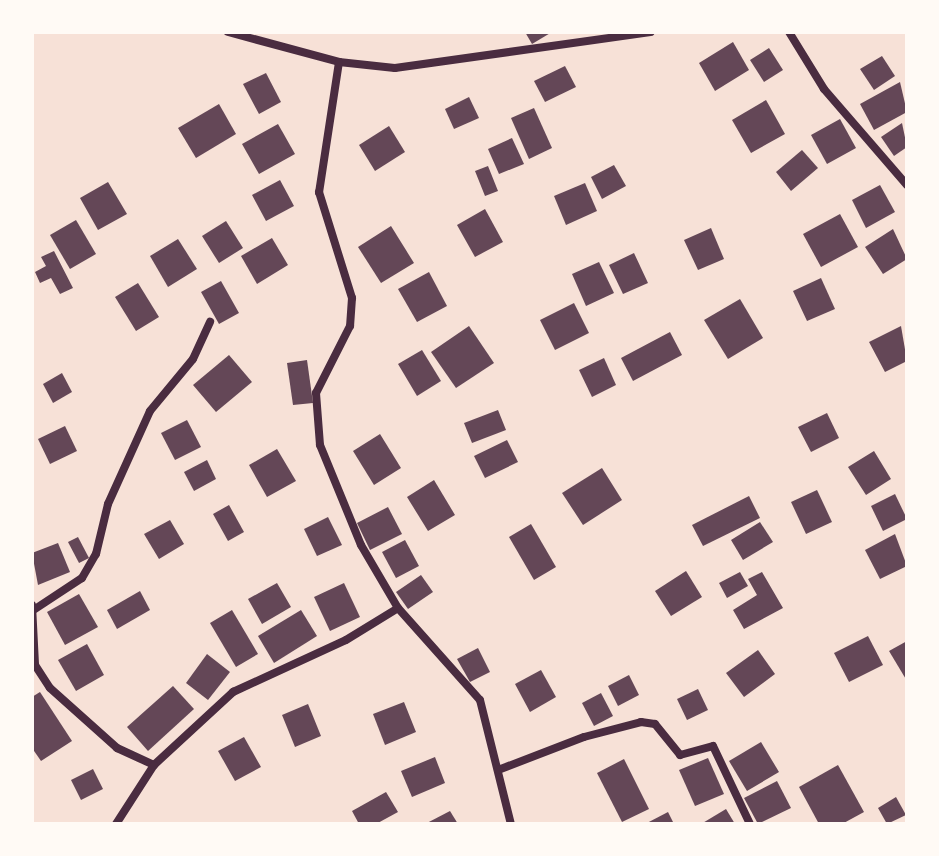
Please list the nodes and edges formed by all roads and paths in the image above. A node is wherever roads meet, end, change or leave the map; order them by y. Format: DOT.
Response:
graph roads {
  1 [pos="228,32"];
  2 [pos="650,32"];
  3 [pos="789,32"];
  4 [pos="339,62"];
  5 [pos="907,185"];
  6 [pos="210,322"];
  7 [pos="34,607"];
  8 [pos="398,608"];
  9 [pos="154,765"];
  10 [pos="498,770"];
  11 [pos="116,824"];
  12 [pos="511,824"];
  13 [pos="750,824"];
  1 -- 4 [label="street"];
  2 -- 4 [label="street"];
  3 -- 5 [label="street"];
  4 -- 8 [label="street"];
  6 -- 7 [label="street"];
  7 -- 9 [label="street"];
  8 -- 9 [label="street"];
  8 -- 10 [label="street"];
  9 -- 11 [label="street"];
  10 -- 12 [label="street"];
  10 -- 13 [label="street"];
}
